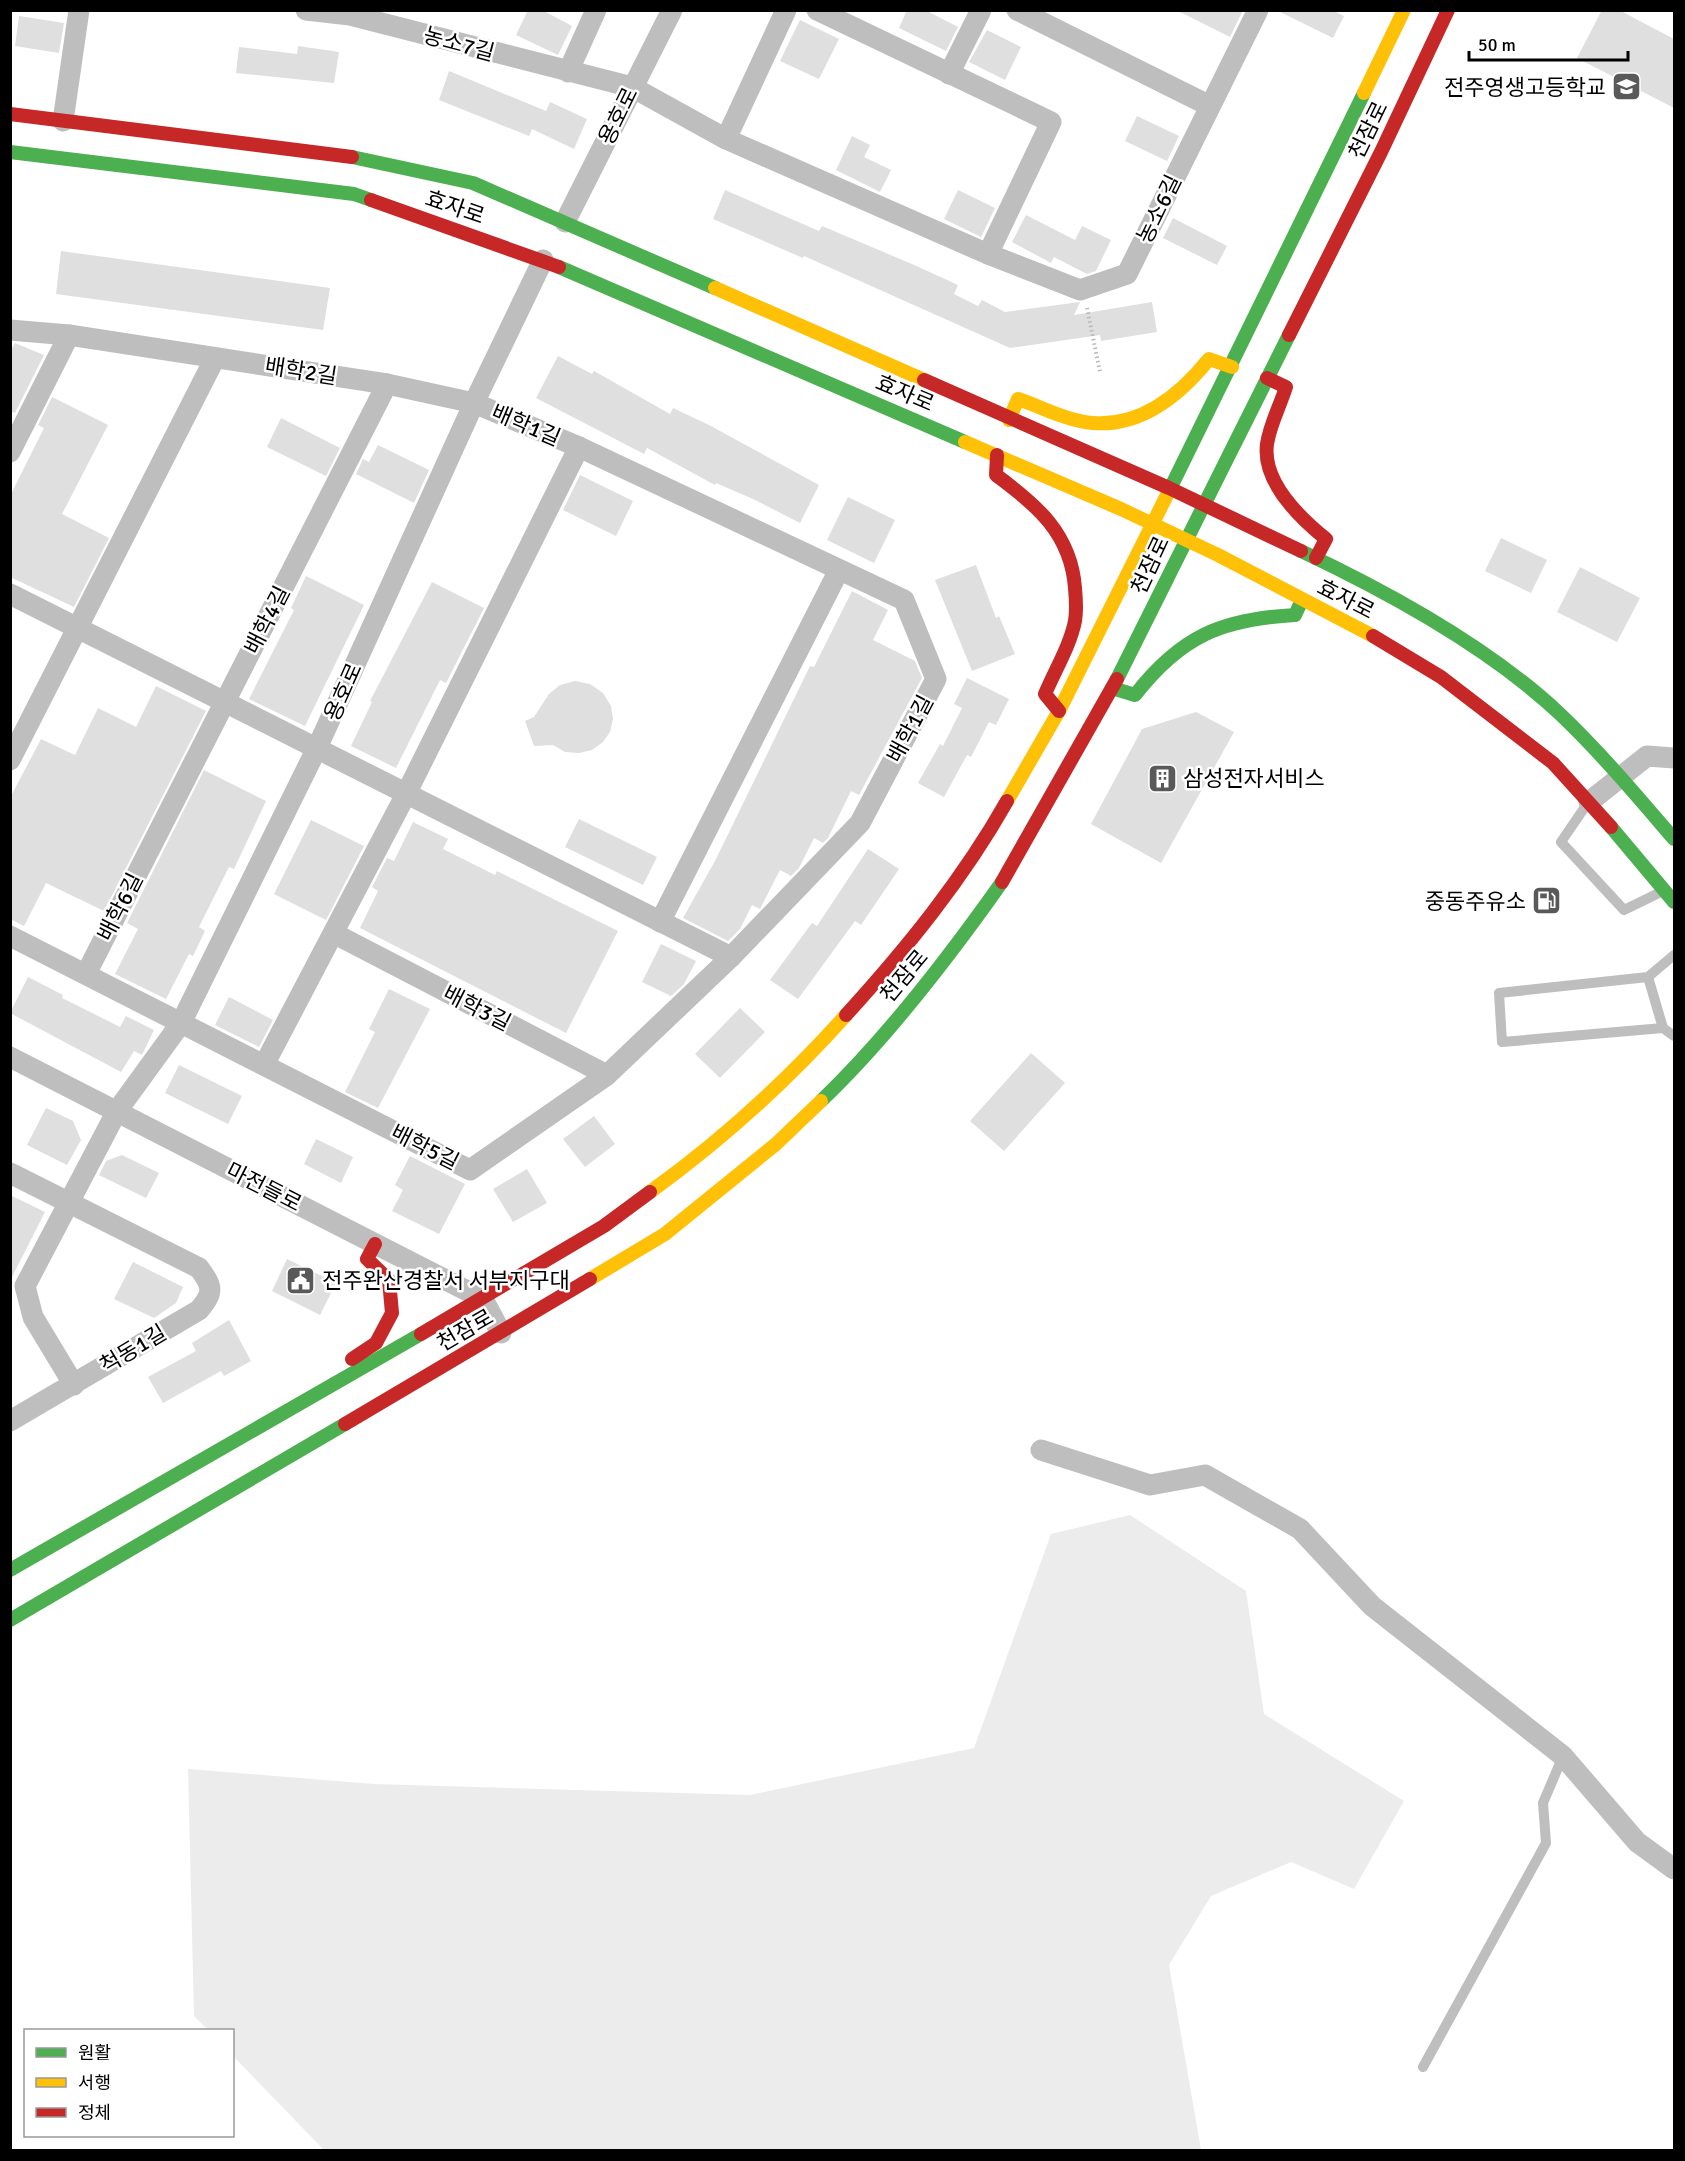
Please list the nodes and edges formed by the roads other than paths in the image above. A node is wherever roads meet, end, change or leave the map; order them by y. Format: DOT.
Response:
graph roads {
  1 [pos="79,10"];
  2 [pos="306,10"];
  3 [pos="596,10"];
  4 [pos="672,10"];
  5 [pos="786,10"];
  6 [pos="818,10"];
  7 [pos="981,10"];
  8 [pos="1017,10"];
  9 [pos="1257,10"];
  10 [pos="1404,10"];
  11 [pos="1448,10"];
  12 [pos="351,13"];
  13 [pos="568,72"];
  14 [pos="950,74"];
  15 [pos="632,87"];
  16 [pos="1210,106"];
  17 [pos="10,114"];
  18 [pos="63,121"];
  19 [pos="726,139"];
  20 [pos="10,152"];
  21 [pos="565,222"];
  22 [pos="988,254"];
  23 [pos="543,260"];
  24 [pos="10,330"];
  25 [pos="69,335"];
  26 [pos="216,358"];
  27 [pos="1232,367"];
  28 [pos="1267,378"];
  29 [pos="387,384"];
  30 [pos="474,403"];
  31 [pos="1009,420"];
  32 [pos="13,447"];
  33 [pos="579,447"];
  34 [pos="997,455"];
  35 [pos="1169,489"];
  36 [pos="1203,504"];
  37 [pos="1150,525"];
  38 [pos="1185,540"];
  39 [pos="1316,558"];
  40 [pos="839,570"];
  41 [pos="10,594"];
  42 [pos="1302,600"];
  43 [pos="78,628"];
  44 [pos="1112,688"];
  45 [pos="225,702"];
  46 [pos="1059,711"];
  47 [pos="317,748"];
  48 [pos="1674,758"];
  49 [pos="10,760"];
  50 [pos="1621,777"];
  51 [pos="406,794"];
  52 [pos="1589,802"];
  53 [pos="1674,838"];
  54 [pos="155,839"];
  55 [pos="1665,890"];
  56 [pos="1674,902"];
  57 [pos="660,922"];
  58 [pos="334,934"];
  59 [pos="10,936"];
  60 [pos="1674,955"];
  61 [pos="731,957"];
  62 [pos="86,974"];
  63 [pos="1648,977"];
  64 [pos="181,1023"];
  65 [pos="1663,1028"];
  66 [pos="1674,1036"];
  67 [pos="10,1057"];
  68 [pos="264,1065"];
  69 [pos="607,1075"];
  70 [pos="117,1111"];
  71 [pos="10,1173"];
  72 [pos="67,1203"];
  73 [pos="375,1244"];
  74 [pos="483,1299"];
  75 [pos="501,1333"];
  76 [pos="353,1374"];
  77 [pos="74,1385"];
  78 [pos="10,1421"];
  79 [pos="1041,1450"];
  80 [pos="10,1570"];
  81 [pos="10,1620"];
  82 [pos="1563,1756"];
  83 [pos="1674,1869"];
  84 [pos="1423,2067"];
  1 -- 18 [label="street"];
  2 -- 12 [label="street, 농소7길"];
  3 -- 13 [label="street"];
  4 -- 15 [label="street, 용호로"];
  5 -- 19 [label="street"];
  6 -- 14 [label="street"];
  7 -- 14 [label="street"];
  8 -- 16 [label="street"];
  9 -- 16 [label="street, 농소6길"];
  10 -- 27 [label="street, 천잠로"];
  11 -- 28 [label="street, 천잠로"];
  12 -- 13 [label="street, 농소7길"];
  13 -- 15 [label="street, 농소7길"];
  14 -- 22 [label="street"];
  15 -- 19 [label="street"];
  15 -- 21 [label="street, 용호로"];
  16 -- 22 [label="street, 농소6길"];
  17 -- 18 [label="street, 효자로"];
  18 -- 21 [label="street, 효자로"];
  19 -- 22 [label="street"];
  20 -- 23 [label="street, 효자로"];
  21 -- 31 [label="street, 효자로"];
  23 -- 30 [label="street, 용호로"];
  23 -- 34 [label="street, 효자로"];
  24 -- 25 [label="street, 배학2길"];
  25 -- 26 [label="street, 배학2길"];
  25 -- 32 [label="street"];
  26 -- 29 [label="street, 배학2길"];
  26 -- 43 [label="street"];
  27 -- 31 [label="street"];
  27 -- 35 [label="street, 천잠로"];
  28 -- 36 [label="street, 천잠로"];
  28 -- 39 [label="street"];
  29 -- 30 [label="street, 배학2길"];
  29 -- 45 [label="street, 배학4길"];
  30 -- 33 [label="street, 배학1길"];
  30 -- 47 [label="street, 용호로"];
  31 -- 35 [label="street, 효자로"];
  33 -- 40 [label="street, 배학1길"];
  33 -- 51 [label="street, 배학1길"];
  34 -- 37 [label="street, 효자로"];
  34 -- 46 [label="street"];
  35 -- 36 [label="street, 효자로"];
  35 -- 37 [label="street, 천잠로"];
  36 -- 38 [label="street, 천잠로"];
  36 -- 39 [label="street, 효자로"];
  37 -- 38 [label="street, 효자로"];
  37 -- 46 [label="street, 천잠로"];
  38 -- 42 [label="street, 효자로"];
  38 -- 44 [label="street, 천잠로"];
  39 -- 50 [label="street, 효자로"];
  40 -- 57 [label="street"];
  40 -- 61 [label="street, 배학1길"];
  41 -- 43 [label="street"];
  42 -- 44 [label="street"];
  42 -- 52 [label="street, 효자로"];
  43 -- 45 [label="street"];
  43 -- 49 [label="street"];
  44 -- 75 [label="street, 천잠로"];
  45 -- 47 [label="street"];
  45 -- 54 [label="street, 배학4길"];
  46 -- 74 [label="street, 천잠로"];
  47 -- 51 [label="street"];
  47 -- 64 [label="street, 용호로"];
  48 -- 50 [label="street"];
  50 -- 52 [label="street"];
  50 -- 53 [label="street, 효자로"];
  51 -- 57 [label="street"];
  51 -- 58 [label="street"];
  52 -- 55 [label="street, 효자로"];
  52 -- 55 [label="lane"];
  54 -- 62 [label="street, 배학6길"];
  55 -- 56 [label="street, 효자로"];
  57 -- 61 [label="street"];
  58 -- 68 [label="street"];
  58 -- 69 [label="street, 배학3길"];
  59 -- 62 [label="street"];
  60 -- 63 [label="lane"];
  61 -- 69 [label="street"];
  62 -- 64 [label="street"];
  63 -- 65 [label="lane"];
  63 -- 65 [label="lane"];
  64 -- 68 [label="street, 배학5길"];
  64 -- 70 [label="street, 용호로"];
  65 -- 66 [label="lane"];
  67 -- 70 [label="street, 마전들로"];
  68 -- 69 [label="street, 배학5길"];
  70 -- 72 [label="street, 용호로"];
  70 -- 73 [label="street, 마전들로"];
  71 -- 72 [label="street, 척동1길"];
  72 -- 77 [label="street, 척동1길"];
  72 -- 77 [label="street, 척동1길"];
  73 -- 74 [label="street, 마전들로"];
  73 -- 76 [label="street"];
  74 -- 75 [label="street"];
  74 -- 76 [label="street, 천잠로"];
  75 -- 81 [label="street, 천잠로"];
  76 -- 80 [label="street, 천잠로"];
  77 -- 78 [label="street"];
  79 -- 82 [label="street"];
  82 -- 83 [label="street"];
  82 -- 84 [label="lane"];
}
